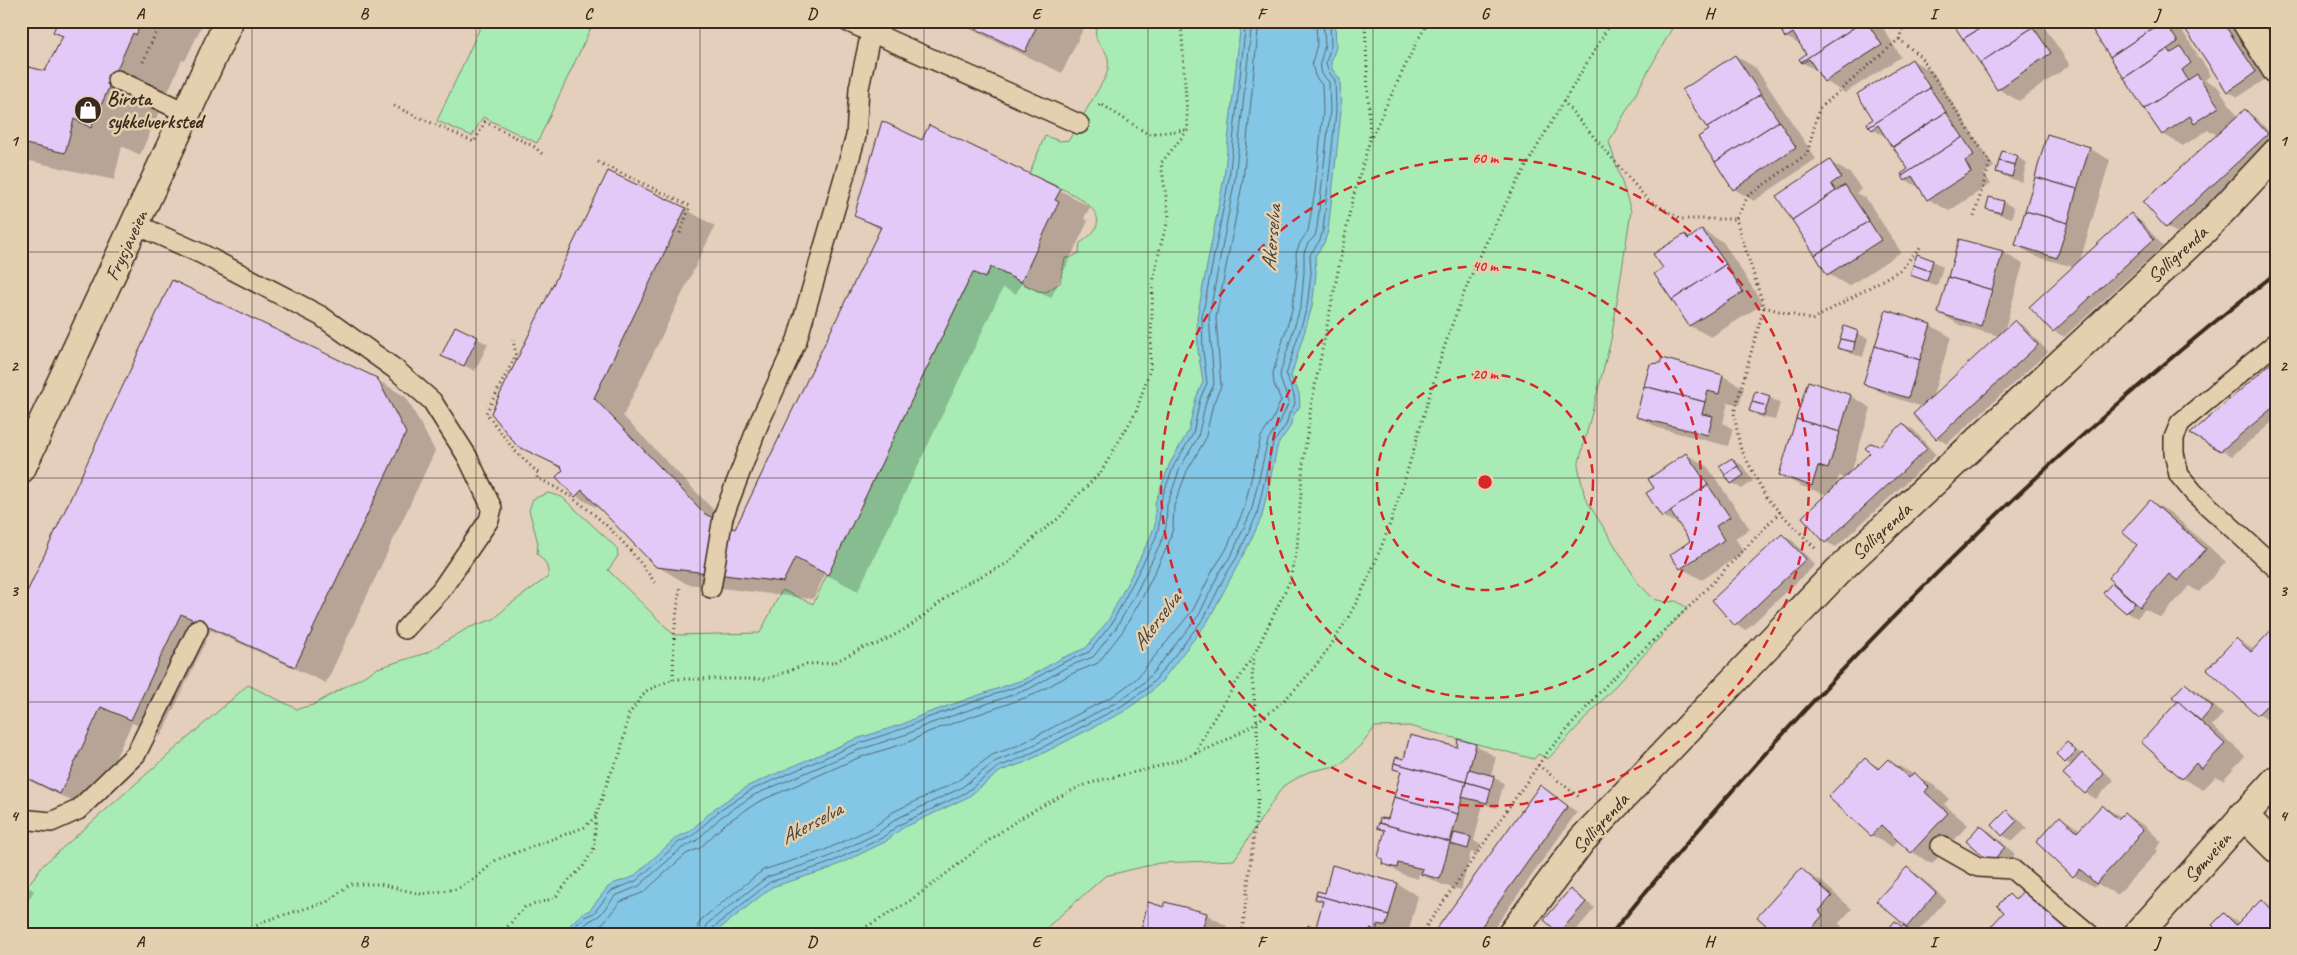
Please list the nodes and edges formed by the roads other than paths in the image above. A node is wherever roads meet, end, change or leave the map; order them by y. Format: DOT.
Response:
graph roads {
  1 [pos="229,21"];
  2 [pos="846,21"];
  3 [pos="2246,21"];
  4 [pos="871,32"];
  5 [pos="2276,69"];
  6 [pos="124,83"];
  7 [pos="187,113"];
  8 [pos="1079,124"];
  9 [pos="2276,153"];
  10 [pos="136,224"];
  11 [pos="2276,343"];
  12 [pos="21,469"];
  13 [pos="2276,568"];
  14 [pos="711,588"];
  15 [pos="198,629"];
  16 [pos="405,629"];
  17 [pos="2276,780"];
  18 [pos="2243,815"];
  19 [pos="21,819"];
  20 [pos="1941,846"];
  21 [pos="2276,848"];
  22 [pos="1512,934"];
  23 [pos="2089,934"];
  24 [pos="2138,934"];
  1 -- 7 [label="street, Frysjaveien"];
  2 -- 4 [label="lane"];
  3 -- 5 [label="street"];
  4 -- 8 [label="lane"];
  4 -- 14 [label="lane"];
  6 -- 7 [label="lane"];
  7 -- 10 [label="street, Frysjaveien"];
  9 -- 22 [label="street, Solligrenda"];
  10 -- 12 [label="street, Frysjaveien"];
  10 -- 16 [label="lane"];
  11 -- 13 [label="lane"];
  15 -- 19 [label="lane"];
  17 -- 18 [label="street, Sømveien"];
  18 -- 21 [label="street"];
  18 -- 24 [label="street, Sømveien"];
  20 -- 23 [label="lane"];
}
